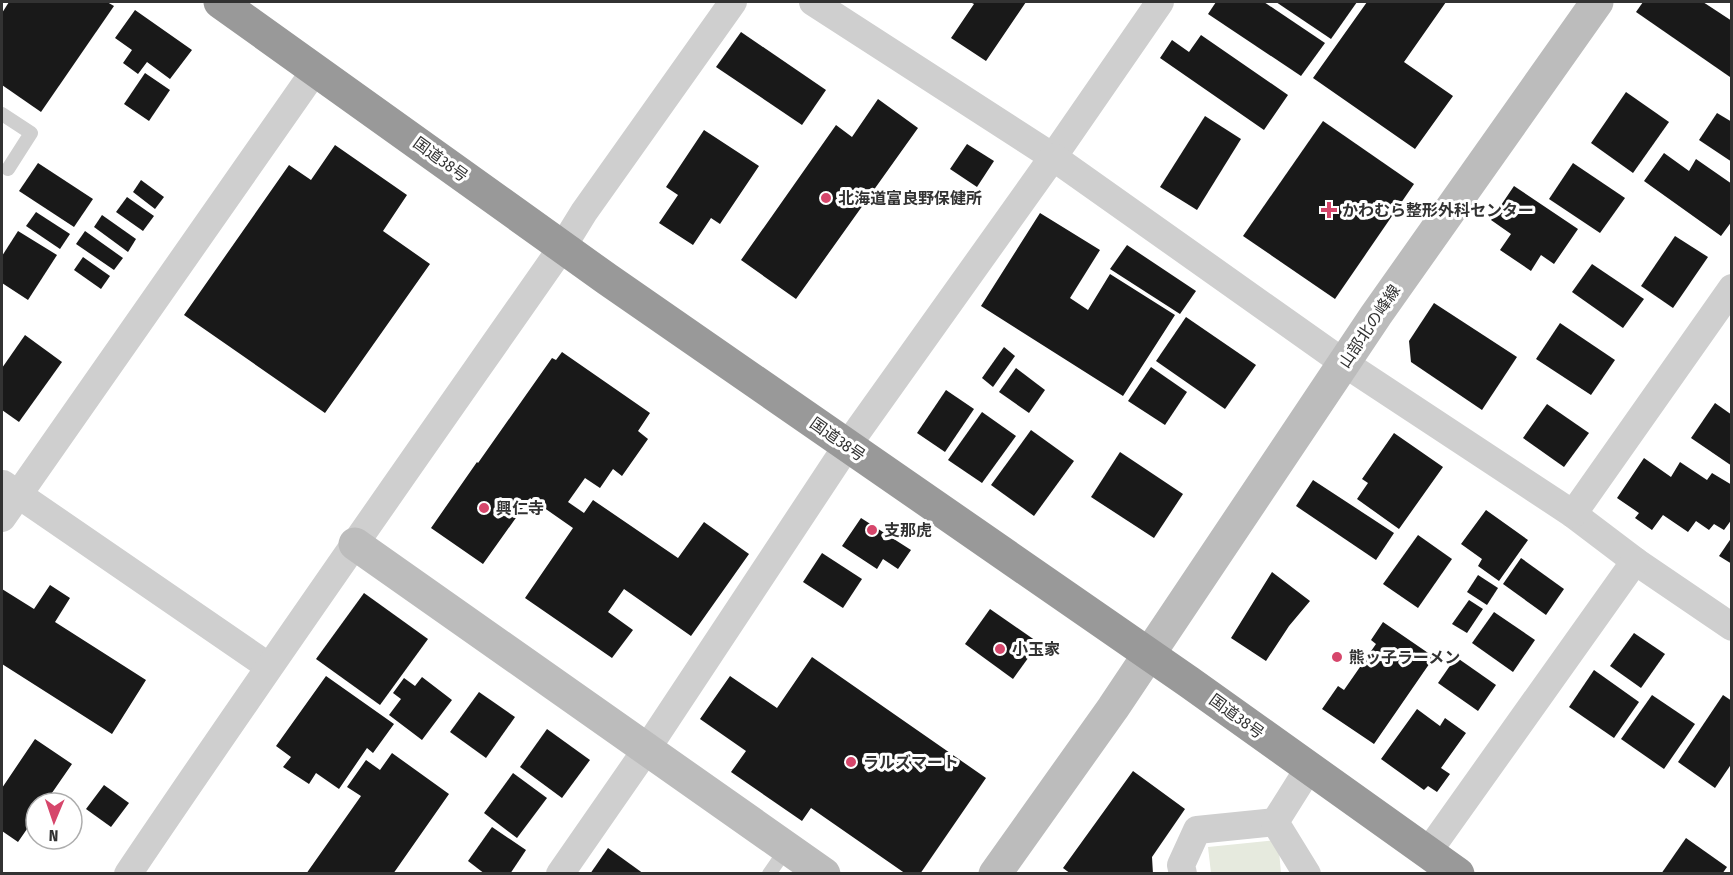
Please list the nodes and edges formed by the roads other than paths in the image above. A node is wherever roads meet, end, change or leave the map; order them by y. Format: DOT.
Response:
graph roads {
  1 [pos="220,2"];
  2 [pos="733,2"];
  3 [pos="813,2"];
  4 [pos="1160,2"];
  5 [pos="1597,2"];
  6 [pos="316,69"];
  7 [pos="2,114"];
  8 [pos="1053,157"];
  9 [pos="8,169"];
  10 [pos="562,246"];
  11 [pos="1731,288"];
  12 [pos="1344,363"];
  13 [pos="847,446"];
  14 [pos="10,489"];
  15 [pos="1573,514"];
  16 [pos="2,518"];
  17 [pos="355,544"];
  18 [pos="1635,561"];
  19 [pos="1731,627"];
  20 [pos="1149,655"];
  21 [pos="268,666"];
  22 [pos="646,750"];
  23 [pos="1309,768"];
  24 [pos="1275,822"];
  25 [pos="1428,852"];
  26 [pos="778,861"];
  27 [pos="128,873"];
  28 [pos="560,873"];
  29 [pos="824,873"];
  30 [pos="995,873"];
  31 [pos="1183,873"];
  32 [pos="1307,873"];
  33 [pos="1458,873"];
  1 -- 6 [label="highway, 国道38号"];
  2 -- 10 [label="street"];
  3 -- 8 [label="street"];
  4 -- 8 [label="street"];
  5 -- 12 [label="street, 山部北の峰線"];
  6 -- 10 [label="highway, 国道38号"];
  6 -- 14 [label="street"];
  7 -- 9 [label="lane"];
  8 -- 12 [label="street"];
  8 -- 13 [label="street"];
  10 -- 13 [label="highway, 国道38号"];
  10 -- 17 [label="street"];
  11 -- 15 [label="street"];
  12 -- 15 [label="street"];
  12 -- 20 [label="street, 山部北の峰線"];
  13 -- 20 [label="highway, 国道38号"];
  13 -- 22 [label="street"];
  14 -- 16 [label="street"];
  14 -- 21 [label="street"];
  15 -- 18 [label="street"];
  17 -- 21 [label="street"];
  17 -- 22 [label="street"];
  18 -- 19 [label="street"];
  18 -- 25 [label="street"];
  20 -- 23 [label="highway, 国道38号"];
  20 -- 30 [label="street, 山部北の峰線"];
  21 -- 27 [label="street"];
  22 -- 26 [label="street"];
  22 -- 28 [label="street"];
  23 -- 24 [label="street"];
  23 -- 25 [label="highway, 国道38号"];
  24 -- 31 [label="street"];
  24 -- 32 [label="street"];
  25 -- 33 [label="highway, 国道38号"];
  26 -- 29 [label="street"];
}
